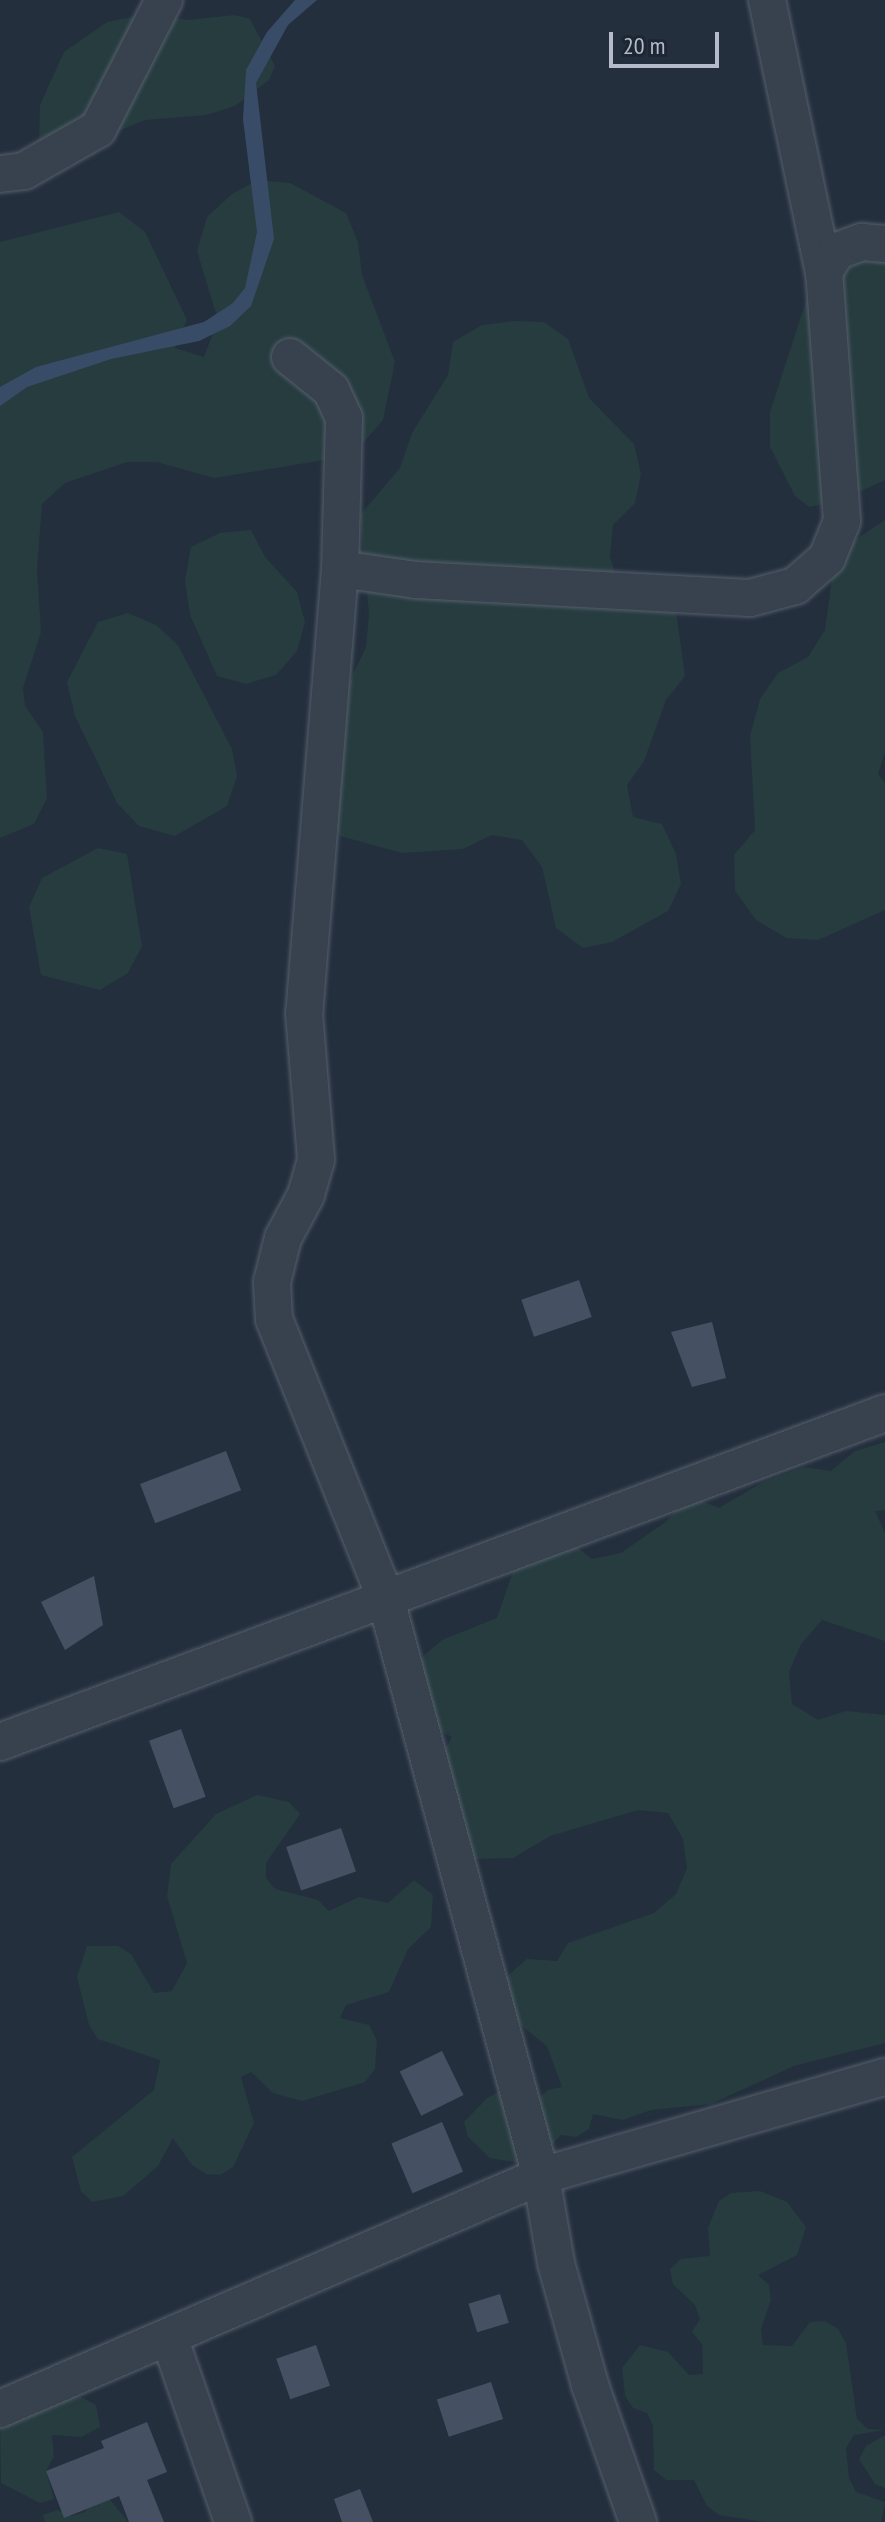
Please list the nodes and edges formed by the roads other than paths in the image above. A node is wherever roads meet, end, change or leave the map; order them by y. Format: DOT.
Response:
graph roads {
  1 [pos="164,0"];
  2 [pos="767,0"];
  3 [pos="0,174"];
  4 [pos="885,244"];
  5 [pos="824,272"];
  6 [pos="290,357"];
  7 [pos="340,569"];
  8 [pos="885,1413"];
  9 [pos="385,1596"];
  10 [pos="0,1742"];
  11 [pos="885,2077"];
  12 [pos="541,2176"];
  13 [pos="169,2337"];
  14 [pos="0,2409"];
  15 [pos="233,2522"];
  16 [pos="638,2522"];
  1 -- 3 [label="street"];
  2 -- 5 [label="street"];
  4 -- 5 [label="street"];
  5 -- 7 [label="street"];
  6 -- 7 [label="street"];
  7 -- 9 [label="street"];
  8 -- 9 [label="street"];
  9 -- 10 [label="street"];
  9 -- 12 [label="street"];
  11 -- 12 [label="street"];
  12 -- 13 [label="street"];
  12 -- 16 [label="street"];
  13 -- 14 [label="street"];
  13 -- 15 [label="street"];
}
